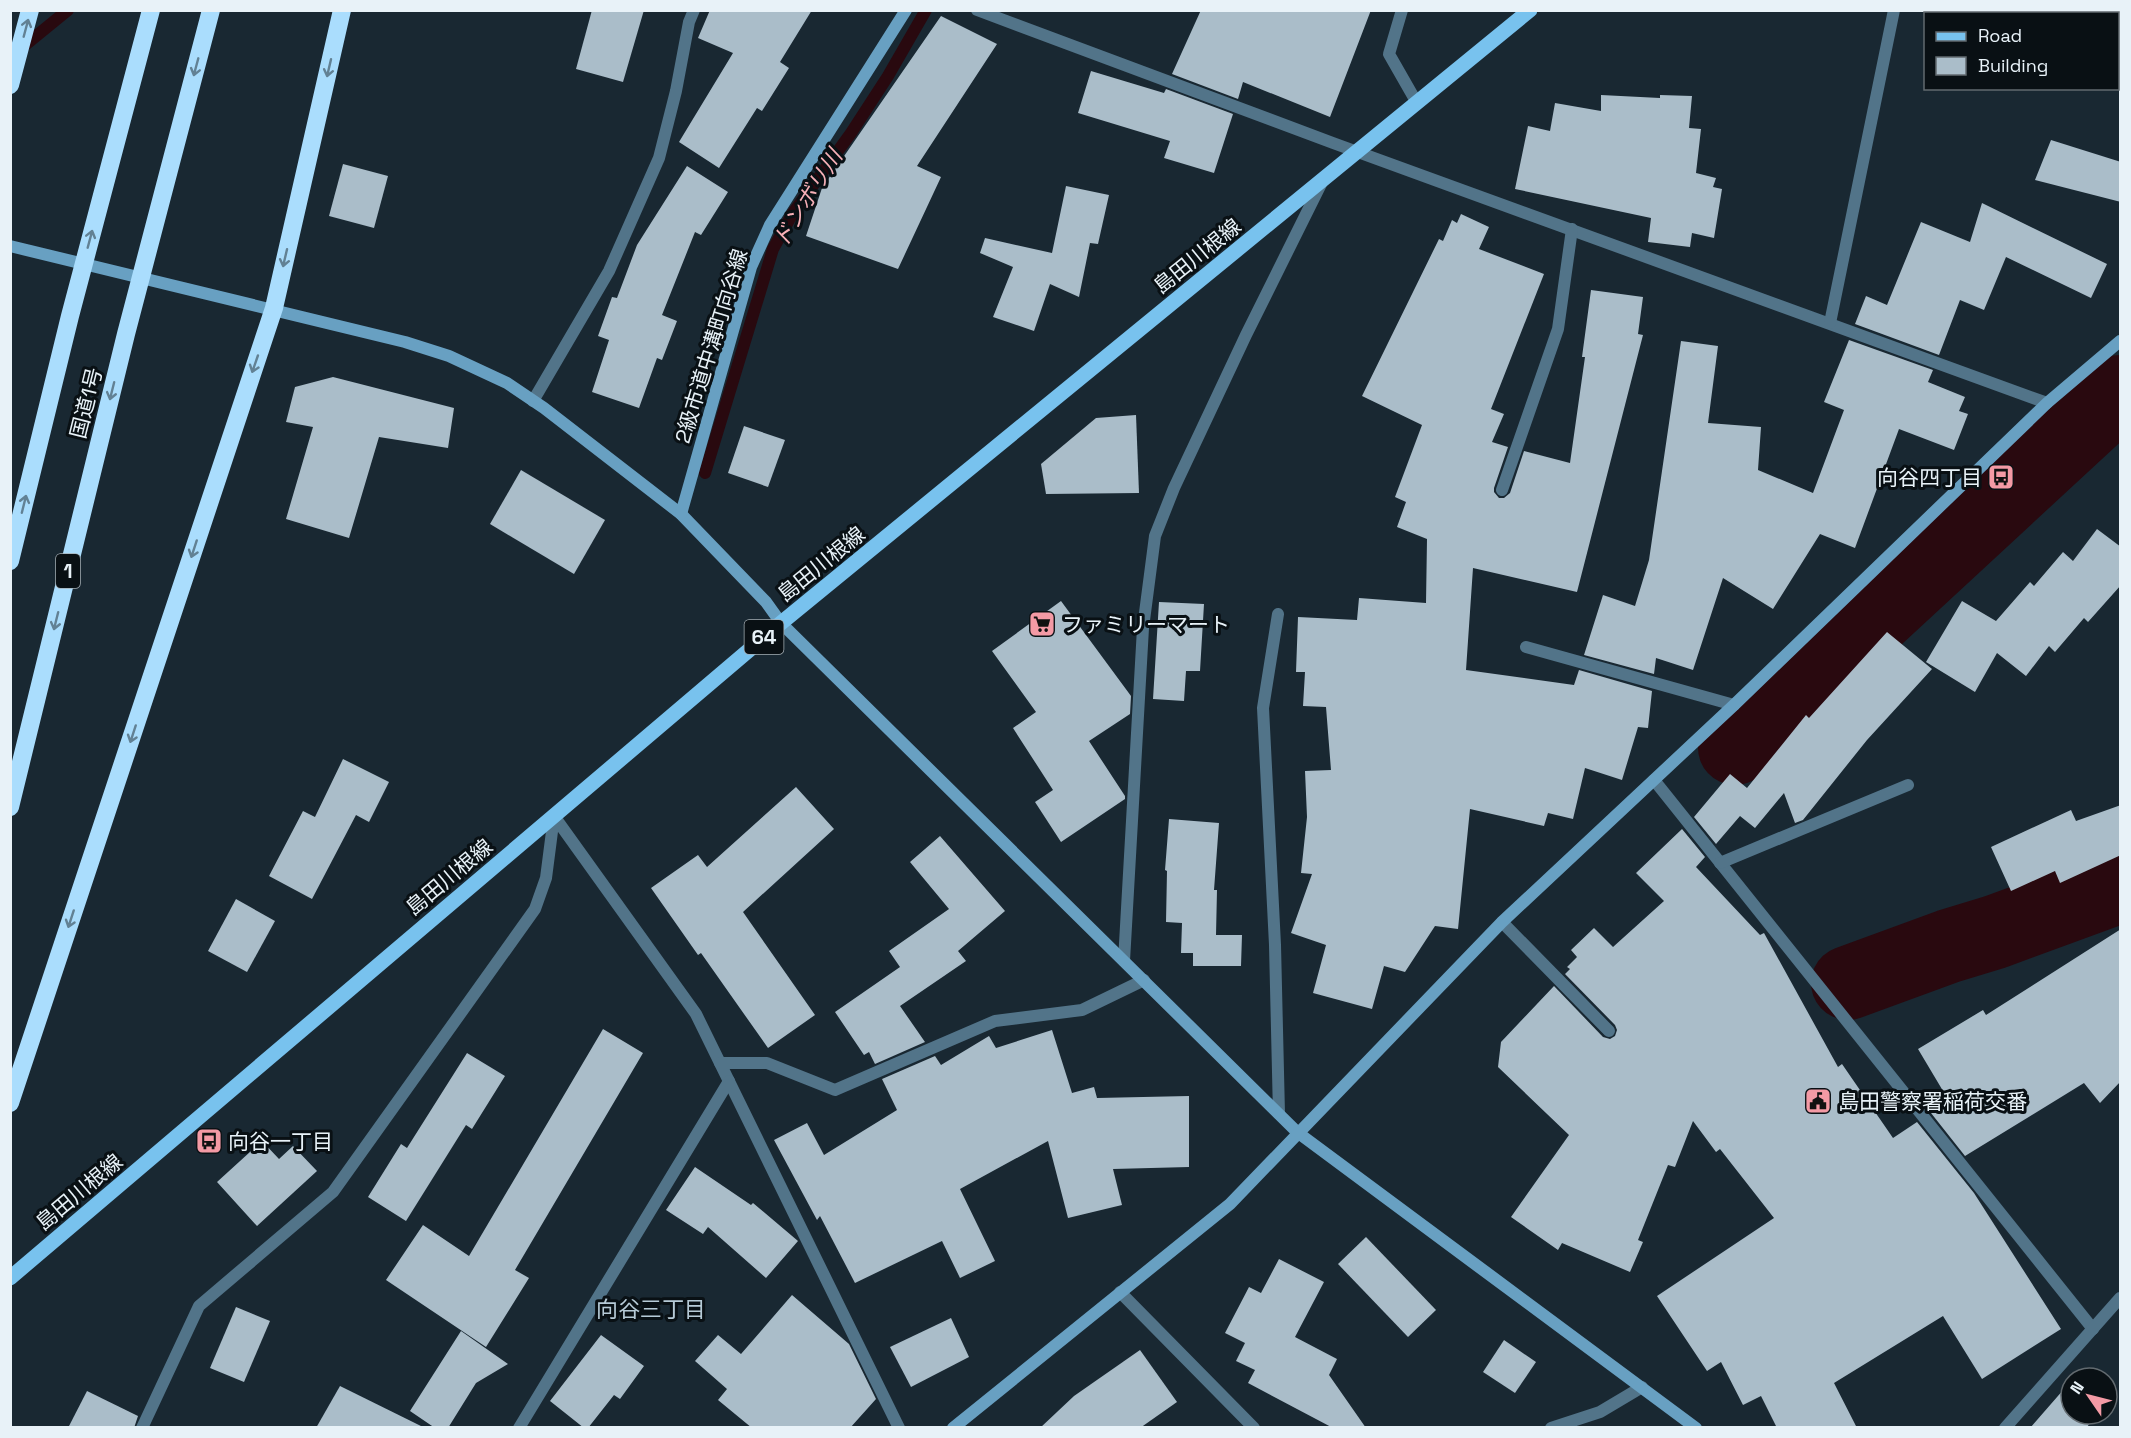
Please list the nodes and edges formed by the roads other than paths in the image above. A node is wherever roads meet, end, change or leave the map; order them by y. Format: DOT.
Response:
graph roads {
  1 [pos="30,10"];
  2 [pos="150,10"];
  3 [pos="211,10"];
  4 [pos="342,10"];
  5 [pos="694,10"];
  6 [pos="906,10"];
  7 [pos="977,10"];
  8 [pos="1402,10"];
  9 [pos="1530,10"];
  10 [pos="1894,10"];
  11 [pos="10,86"];
  12 [pos="1417,103"];
  13 [pos="1359,150"];
  14 [pos="1324,179"];
  15 [pos="1572,229"];
  16 [pos="10,246"];
  17 [pos="274,308"];
  18 [pos="1830,323"];
  19 [pos="2121,341"];
  20 [pos="533,402"];
  21 [pos="2047,403"];
  22 [pos="1502,490"];
  23 [pos="681,514"];
  24 [pos="10,561"];
  25 [pos="1278,614"];
  26 [pos="782,623"];
  27 [pos="1526,646"];
  28 [pos="1734,705"];
  29 [pos="1654,780"];
  30 [pos="1908,785"];
  31 [pos="10,807"];
  32 [pos="554,816"];
  33 [pos="1720,863"];
  34 [pos="1502,922"];
  35 [pos="1124,961"];
  36 [pos="1144,980"];
  37 [pos="1609,1031"];
  38 [pos="720,1063"];
  39 [pos="729,1081"];
  40 [pos="10,1103"];
  41 [pos="1279,1114"];
  42 [pos="1298,1132"];
  43 [pos="10,1278"];
  44 [pos="1120,1292"];
  45 [pos="2121,1298"];
  46 [pos="2093,1329"];
  47 [pos="1642,1387"];
  48 [pos="142,1428"];
  49 [pos="519,1428"];
  50 [pos="899,1428"];
  51 [pos="953,1428"];
  52 [pos="1254,1428"];
  53 [pos="1551,1428"];
  54 [pos="1696,1428"];
  55 [pos="2005,1428"];
  11 -- 1 [label="highway, one-way"];
  24 -- 2 [label="highway, 国道1号, one-way"];
  3 -- 31 [label="highway, 国道1号 / 1, one-way"];
  4 -- 17 [label="highway, one-way"];
  5 -- 20 [label="street"];
  6 -- 23 [label="street, 2級市道中溝町向谷線"];
  7 -- 13 [label="street"];
  8 -- 12 [label="street"];
  9 -- 12 [label="main road, 島田川根線 / 64"];
  10 -- 18 [label="street"];
  12 -- 13 [label="main road, 島田川根線 / 64"];
  13 -- 14 [label="main road, 島田川根線 / 64"];
  13 -- 15 [label="street"];
  14 -- 26 [label="main road, 島田川根線 / 64"];
  14 -- 35 [label="street"];
  15 -- 18 [label="street"];
  15 -- 22 [label="street"];
  16 -- 17 [label="street"];
  17 -- 20 [label="street"];
  17 -- 40 [label="highway, one-way"];
  18 -- 21 [label="street"];
  19 -- 21 [label="street"];
  20 -- 23 [label="street"];
  21 -- 28 [label="street"];
  23 -- 26 [label="street"];
  25 -- 41 [label="street"];
  26 -- 32 [label="main road, 島田川根線 / 64"];
  26 -- 35 [label="street"];
  27 -- 28 [label="street"];
  28 -- 29 [label="street"];
  29 -- 33 [label="street"];
  29 -- 34 [label="street"];
  30 -- 33 [label="street"];
  32 -- 38 [label="street"];
  32 -- 43 [label="main road, 島田川根線 / 64"];
  32 -- 48 [label="street"];
  33 -- 46 [label="street"];
  34 -- 37 [label="street"];
  34 -- 42 [label="street"];
  35 -- 36 [label="street"];
  36 -- 38 [label="street"];
  36 -- 41 [label="street"];
  38 -- 39 [label="street"];
  39 -- 49 [label="street"];
  39 -- 50 [label="street"];
  41 -- 42 [label="street"];
  42 -- 44 [label="street"];
  42 -- 47 [label="street"];
  44 -- 51 [label="street"];
  44 -- 52 [label="street"];
  45 -- 46 [label="street"];
  46 -- 55 [label="street"];
  47 -- 53 [label="street"];
  47 -- 54 [label="street"];
}
